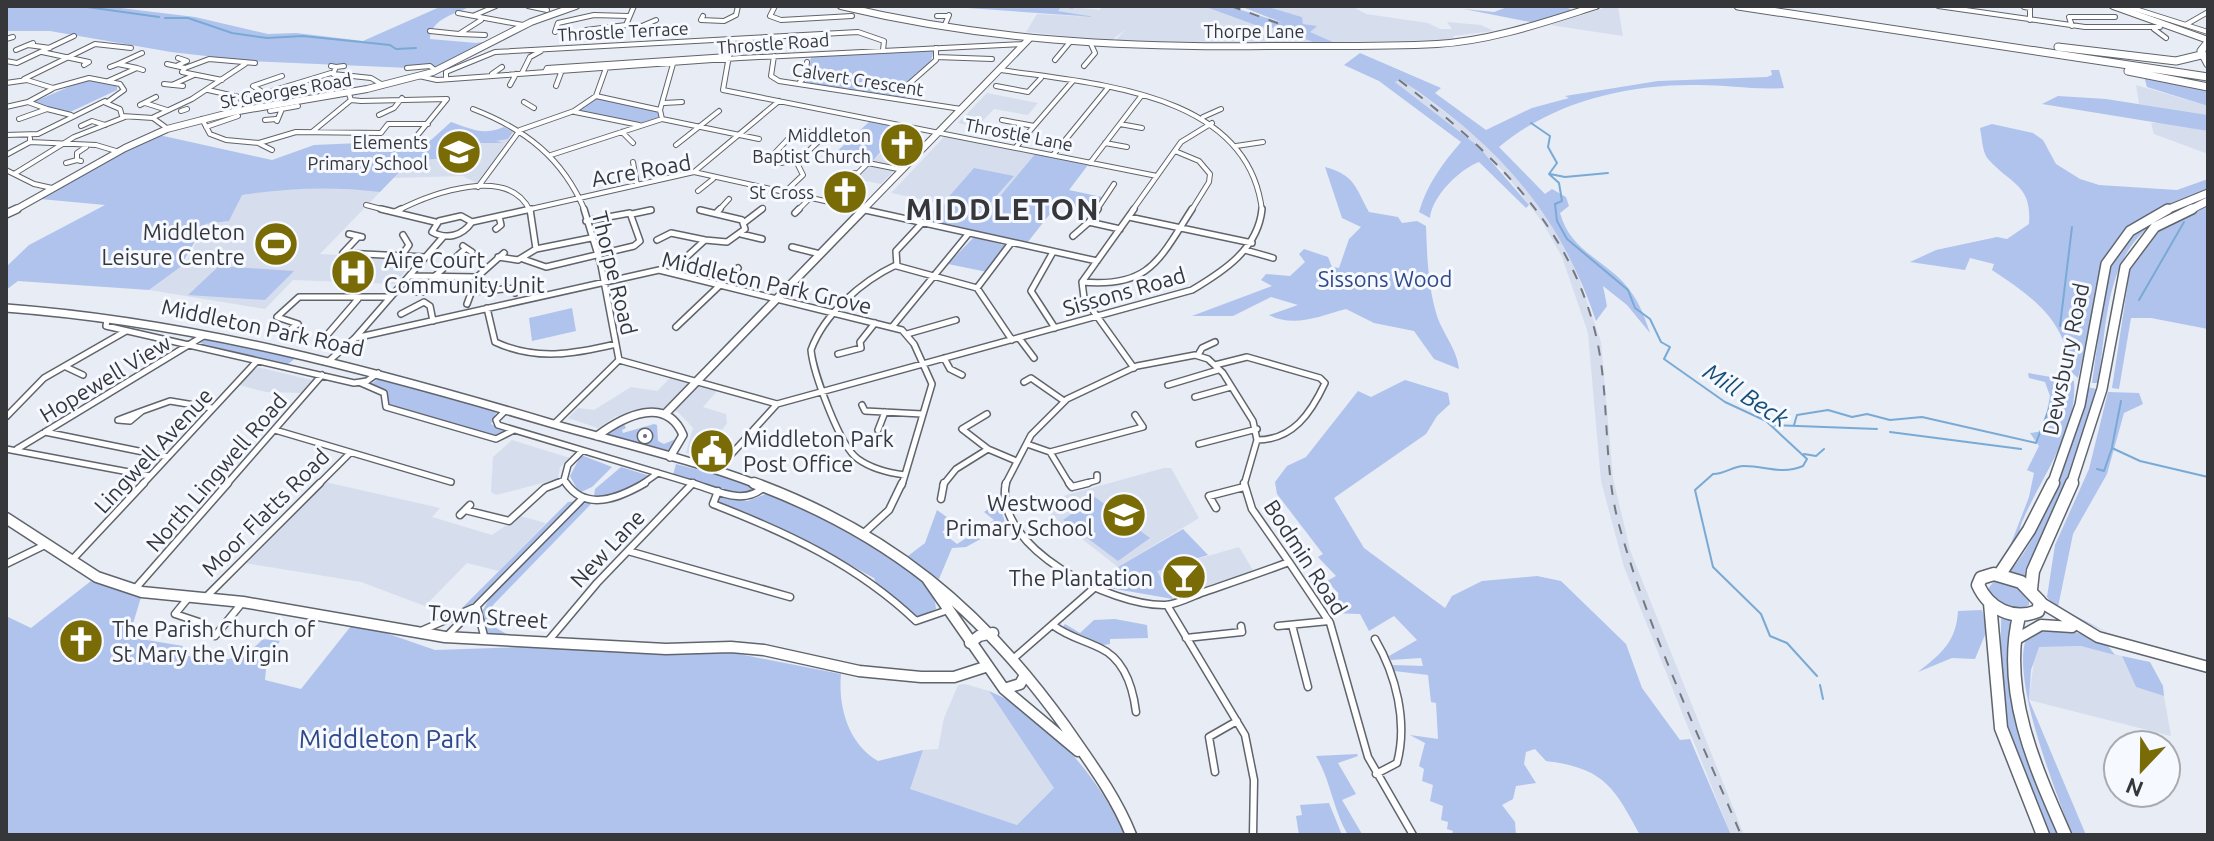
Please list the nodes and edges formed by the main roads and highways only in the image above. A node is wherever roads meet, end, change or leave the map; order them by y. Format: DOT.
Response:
graph roads {
  1 [pos="1596,6"];
  2 [pos="1738,6"];
  3 [pos="1763,6"];
  4 [pos="2113,6"];
  5 [pos="2120,6"];
  6 [pos="851,7"];
  7 [pos="1944,35"];
  8 [pos="2206,42"];
  9 [pos="2208,64"];
  10 [pos="2208,75"];
  11 [pos="2208,87"];
  12 [pos="2208,193"];
  13 [pos="2208,201"];
  14 [pos="2000,574"];
  15 [pos="2031,589"];
  16 [pos="1990,603"];
  17 [pos="2023,616"];
  18 [pos="2043,835"];
  19 [pos="2065,835"];
  1 -- 6 [label="main road, Thorpe Lane"];
  2 -- 7 [label="highway"];
  3 -- 7 [label="highway"];
  4 -- 8 [label="main road"];
  5 -- 8 [label="main road"];
  7 -- 8 [label="highway"];
  7 -- 10 [label="highway"];
  7 -- 11 [label="highway"];
  8 -- 9 [label="highway"];
  12 -- 14 [label="highway, Dewsbury Road"];
  13 -- 15 [label="highway, Dewsbury Road"];
  14 -- 15 [label="highway"];
  14 -- 16 [label="highway, Dewsbury Road"];
  15 -- 17 [label="highway"];
  16 -- 17 [label="highway"];
  16 -- 18 [label="highway, Dewsbury Road"];
  17 -- 19 [label="highway"];
}
